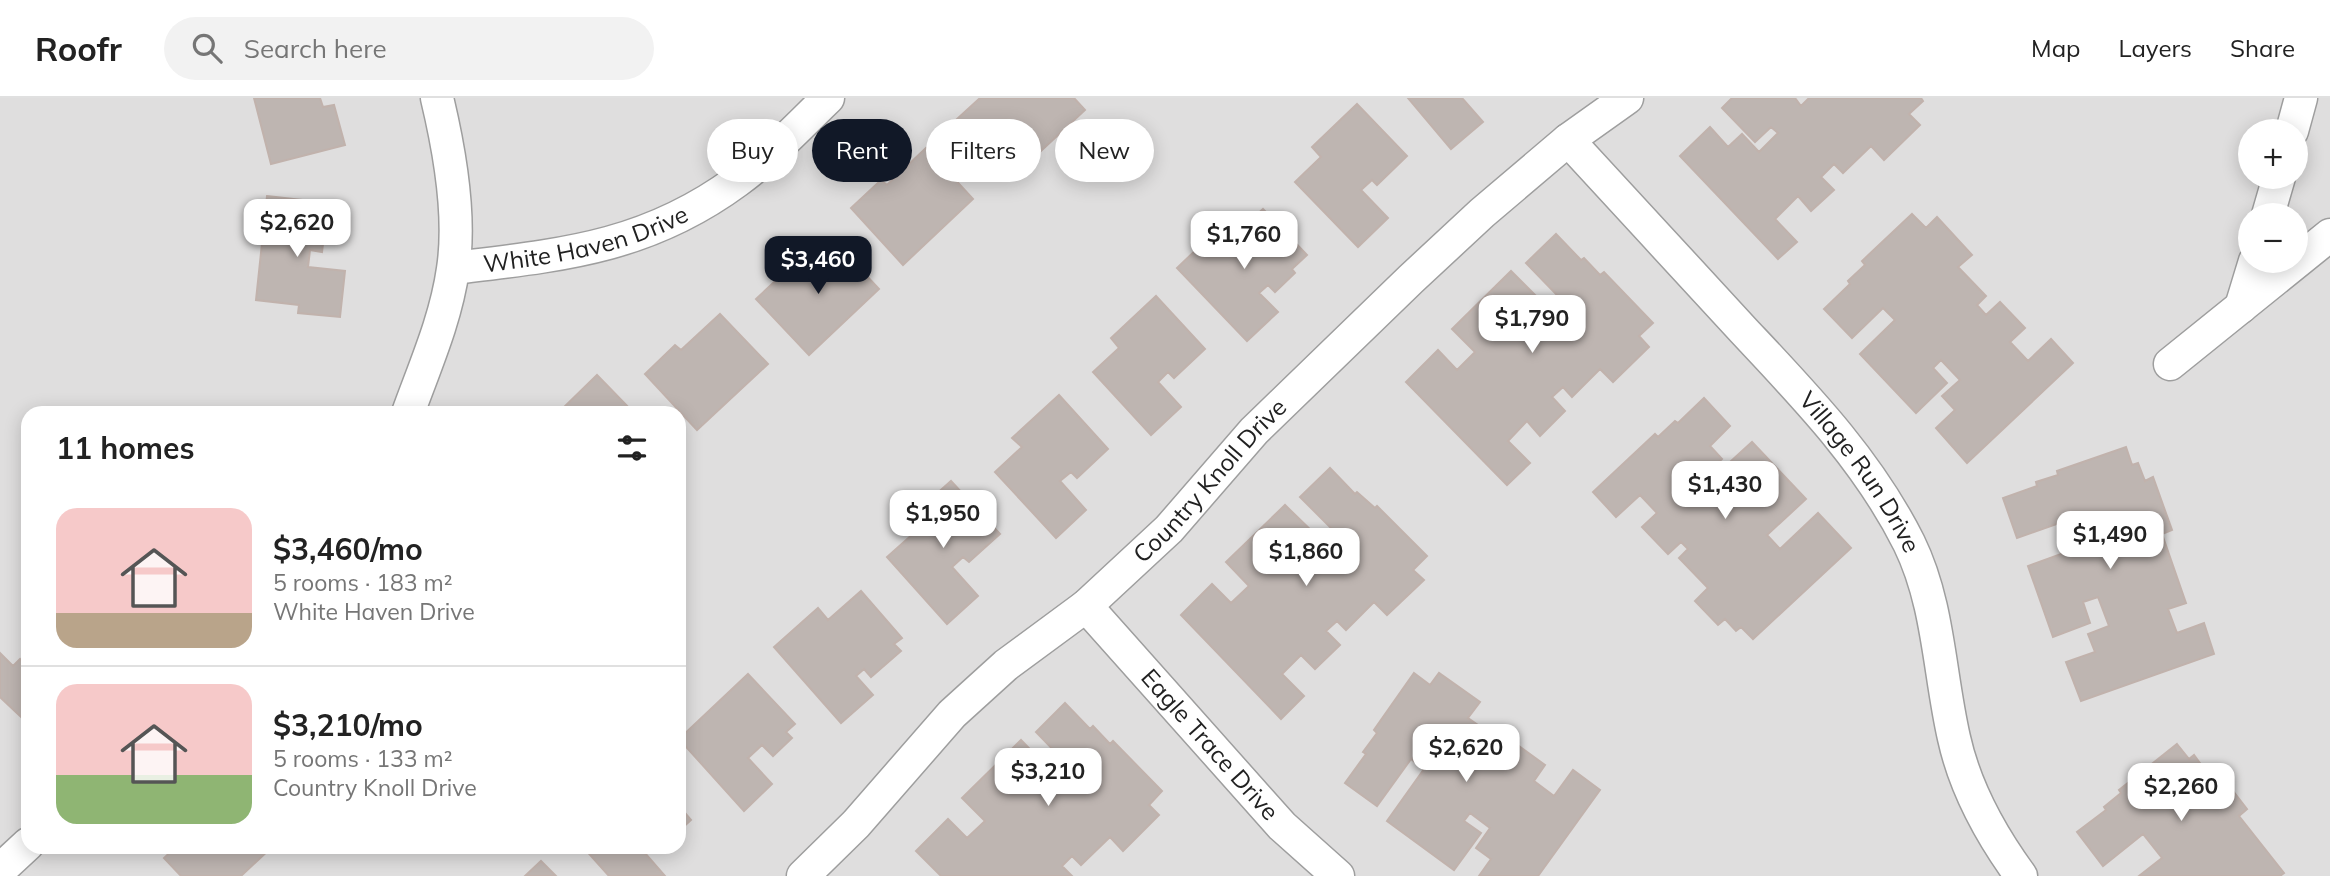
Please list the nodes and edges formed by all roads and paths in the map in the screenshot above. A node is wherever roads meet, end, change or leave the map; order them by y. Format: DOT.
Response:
graph roads {
  1 [pos="437,98"];
  2 [pos="828,98"];
  3 [pos="1627,98"];
  4 [pos="2301,98"];
  5 [pos="2295,119"];
  6 [pos="1568,140"];
  7 [pos="2330,235"];
  8 [pos="454,268"];
  9 [pos="2251,273"];
  10 [pos="2241,307"];
  11 [pos="2170,364"];
  12 [pos="410,406"];
  13 [pos="1086,606"];
  14 [pos="21,850"];
  15 [pos="0,870"];
  16 [pos="803,876"];
  17 [pos="1338,876"];
  18 [pos="2021,876"];
  1 -- 8 [label="street"];
  2 -- 8 [label="street, White Haven Drive"];
  3 -- 6 [label="street, Country Knoll Drive"];
  4 -- 5 [label="street"];
  6 -- 13 [label="street, Country Knoll Drive"];
  6 -- 18 [label="street, Village Run Drive"];
  7 -- 10 [label="street"];
  8 -- 12 [label="street, White Haven Drive"];
  9 -- 10 [label="street"];
  10 -- 11 [label="street"];
  13 -- 16 [label="street, Country Knoll Drive"];
  13 -- 17 [label="street, Eagle Trace Drive"];
  14 -- 15 [label="street"];
}
